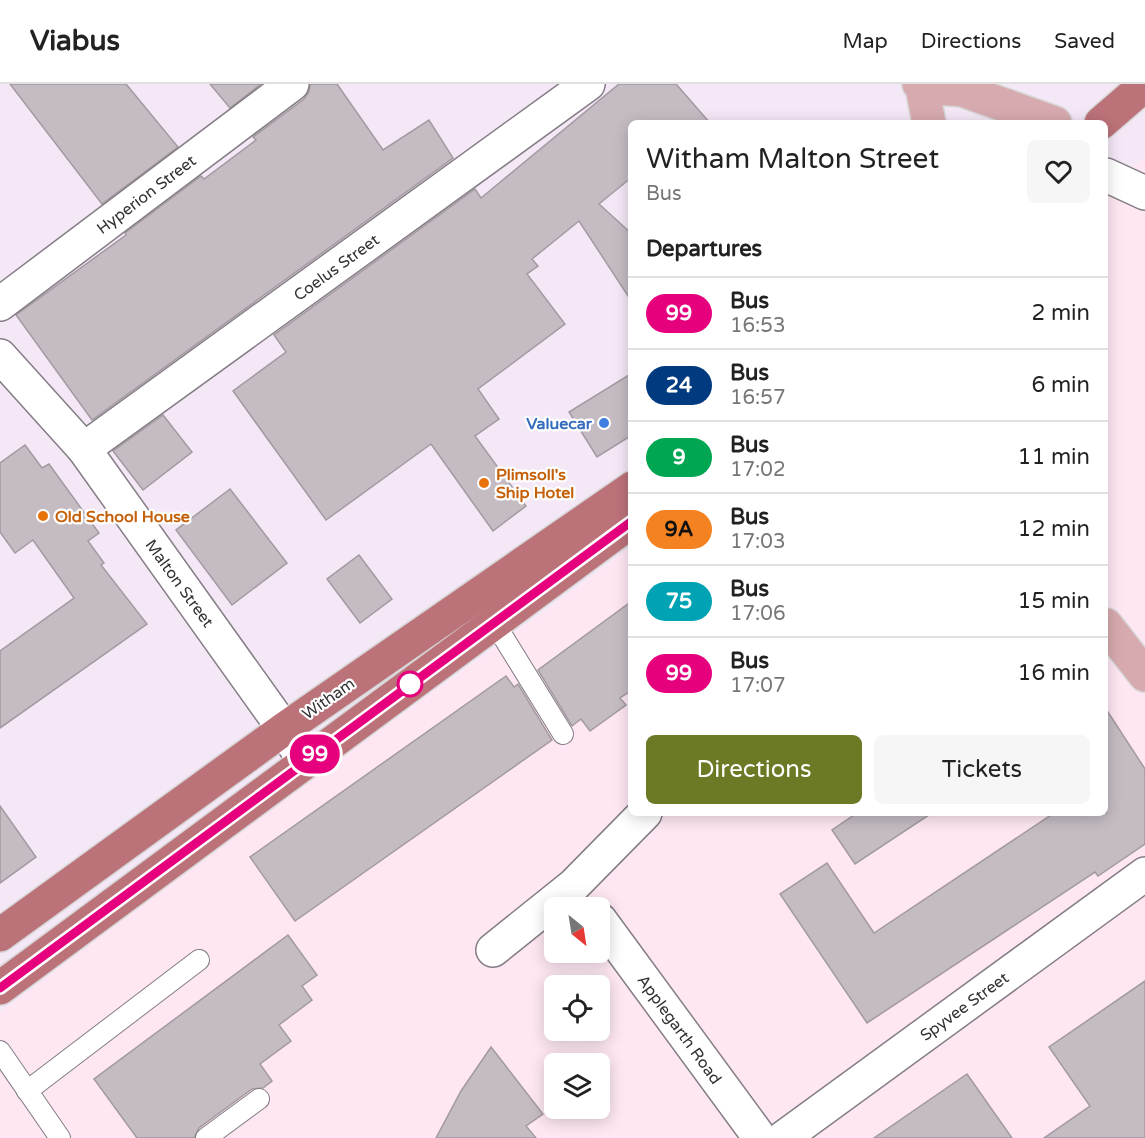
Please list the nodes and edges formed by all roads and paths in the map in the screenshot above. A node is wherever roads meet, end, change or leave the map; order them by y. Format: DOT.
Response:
graph roads {
  1 [pos="292,84"];
  2 [pos="588,84"];
  3 [pos="920,85"];
  4 [pos="1145,86"];
  5 [pos="928,120"];
  6 [pos="1047,120"];
  7 [pos="1105,120"];
  8 [pos="1108,176"];
  9 [pos="1145,193"];
  10 [pos="0,304"];
  11 [pos="0,356"];
  12 [pos="84,449"];
  13 [pos="628,491"];
  14 [pos="628,524"];
  15 [pos="477,594"];
  16 [pos="494,623"];
  17 [pos="1108,627"];
  18 [pos="1143,668"];
  19 [pos="284,729"];
  20 [pos="562,734"];
  21 [pos="305,762"];
  22 [pos="643,816"];
  23 [pos="1145,874"];
  24 [pos="583,896"];
  25 [pos="610,934"];
  26 [pos="0,935"];
  27 [pos="493,950"];
  28 [pos="198,960"];
  29 [pos="2,983"];
  30 [pos="0,1051"];
  31 [pos="27,1090"];
  32 [pos="259,1099"];
  33 [pos="60,1138"];
  34 [pos="206,1138"];
  35 [pos="760,1138"];
  36 [pos="783,1138"];
  1 -- 10 [label="street, Hyperion Street"];
  2 -- 12 [label="street, Coelus Street"];
  3 -- 5 [label="main road"];
  3 -- 6 [label="main road"];
  4 -- 7 [label="highway"];
  8 -- 9 [label="street"];
  11 -- 12 [label="street, Malton Street"];
  12 -- 19 [label="street, Malton Street"];
  13 -- 15 [label="highway, Witham"];
  14 -- 16 [label="highway"];
  15 -- 16 [label="lane"];
  15 -- 19 [label="highway, Witham"];
  16 -- 20 [label="lane"];
  16 -- 21 [label="highway"];
  17 -- 18 [label="main road"];
  19 -- 21 [label="street, Malton Street"];
  19 -- 26 [label="highway, Witham"];
  21 -- 29 [label="highway"];
  22 -- 24 [label="street"];
  23 -- 36 [label="street, Spyvee Street"];
  24 -- 27 [label="street"];
  25 -- 35 [label="street, Applegarth Road"];
  28 -- 31 [label="lane"];
  30 -- 31 [label="lane"];
  31 -- 33 [label="lane"];
  32 -- 34 [label="lane"];
}
